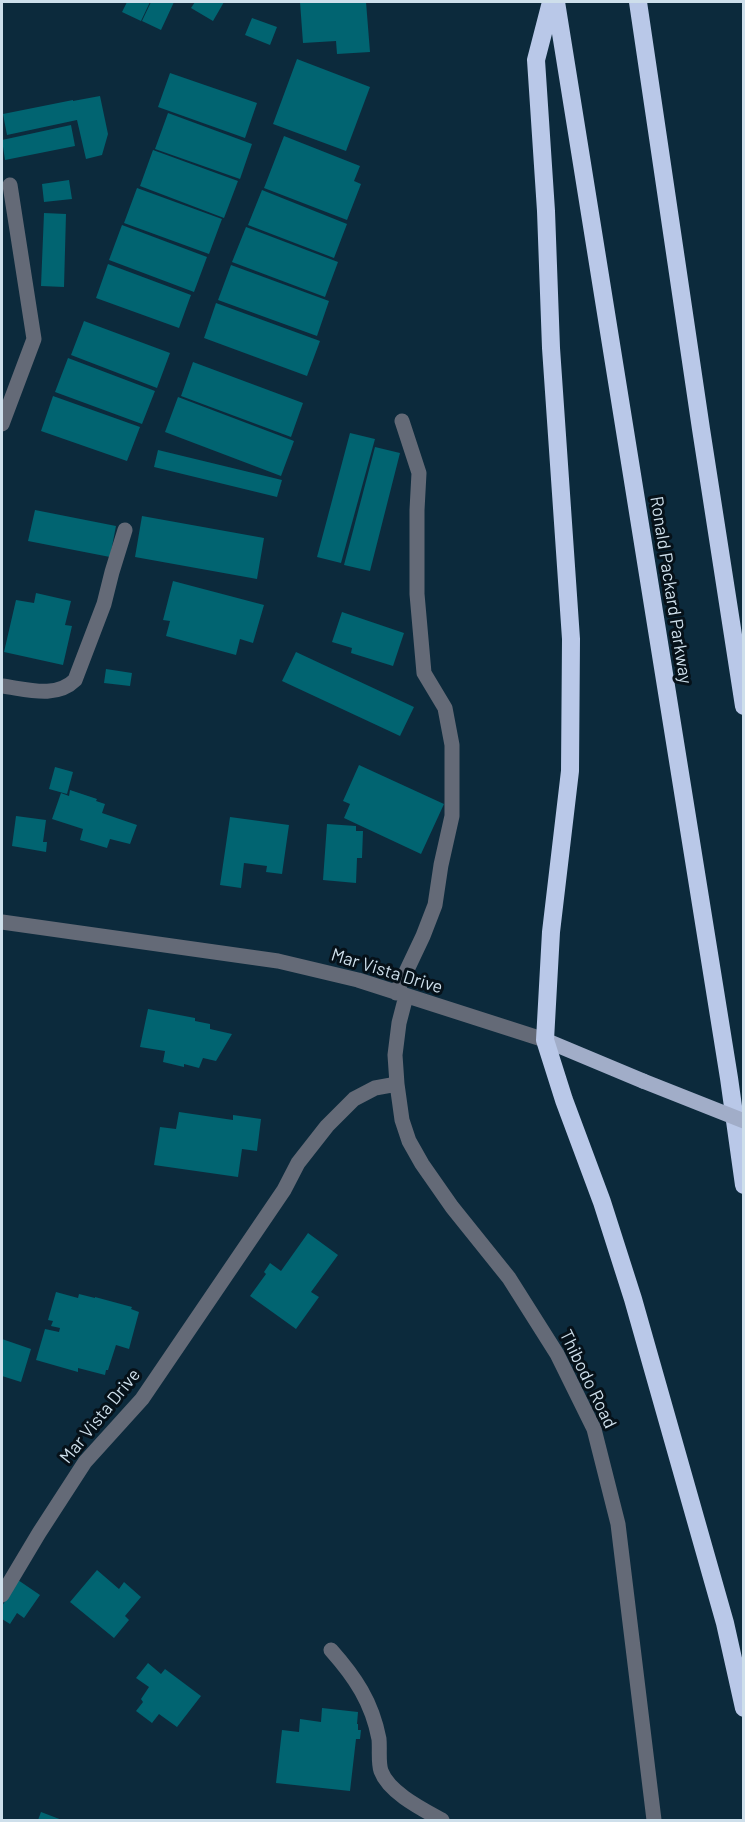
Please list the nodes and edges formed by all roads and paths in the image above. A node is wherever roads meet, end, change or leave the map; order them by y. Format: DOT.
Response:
graph roads {
  1 [pos="551,2"];
  2 [pos="556,2"];
  3 [pos="638,2"];
  4 [pos="10,185"];
  5 [pos="402,421"];
  6 [pos="2,424"];
  7 [pos="125,530"];
  8 [pos="741,685"];
  9 [pos="2,686"];
  10 [pos="744,706"];
  11 [pos="2,922"];
  12 [pos="401,995"];
  13 [pos="545,1040"];
  14 [pos="397,1084"];
  15 [pos="744,1122"];
  16 [pos="744,1185"];
  17 [pos="2,1595"];
  18 [pos="331,1650"];
  19 [pos="744,1708"];
  20 [pos="442,1821"];
  21 [pos="654,1821"];
  1 -- 13 [label="highway"];
  2 -- 16 [label="highway, Ronald Packard Parkway"];
  3 -- 8 [label="highway"];
  4 -- 6 [label="street"];
  5 -- 12 [label="street, Thibodo Road"];
  7 -- 9 [label="street"];
  8 -- 10 [label="highway"];
  11 -- 12 [label="street, Mar Vista Drive"];
  12 -- 13 [label="street, Mar Vista Drive"];
  12 -- 14 [label="street, Thibodo Road"];
  13 -- 15 [label="main road, Mar Vista Drive, bridge"];
  13 -- 19 [label="highway"];
  14 -- 17 [label="street, Mar Vista Drive"];
  14 -- 21 [label="street, Thibodo Road"];
  18 -- 20 [label="street"];
}
